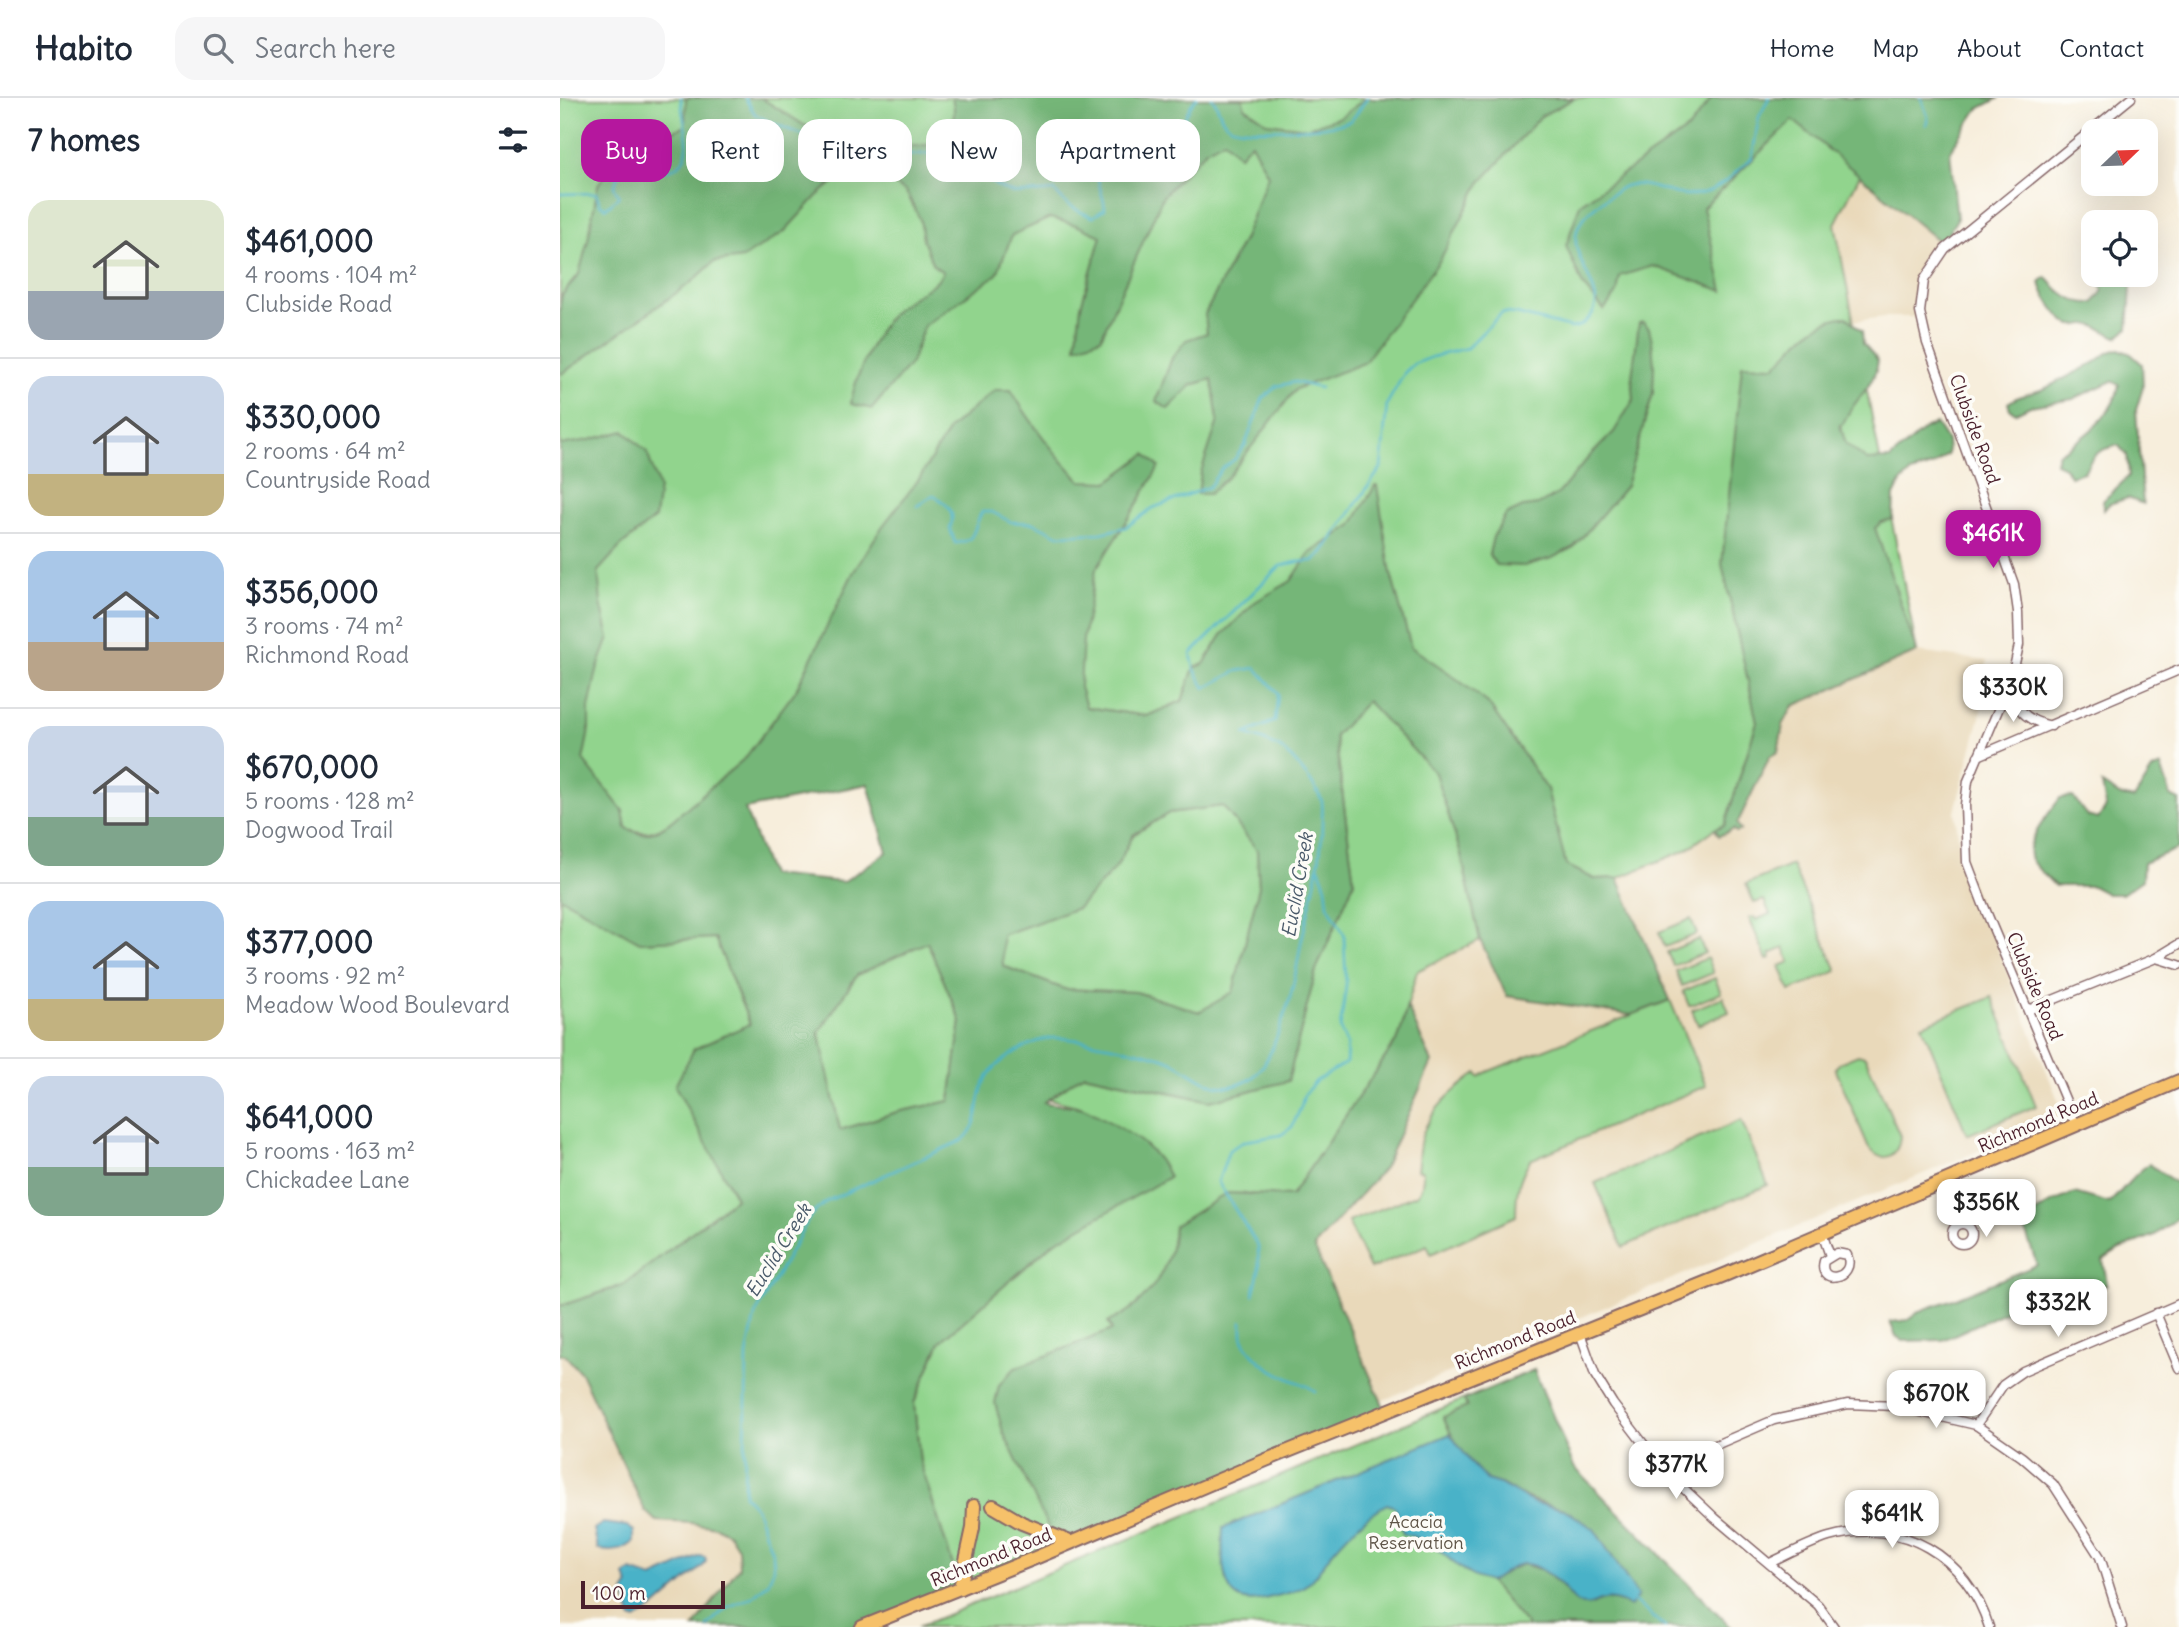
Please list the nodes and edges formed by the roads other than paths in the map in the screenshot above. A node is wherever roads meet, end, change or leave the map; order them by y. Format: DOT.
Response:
graph roads {
  1 [pos="2131,98"];
  2 [pos="2179,670"];
  3 [pos="2009,685"];
  4 [pos="2051,726"];
  5 [pos="1978,756"];
  6 [pos="2179,944"];
  7 [pos="2155,958"];
  8 [pos="2179,965"];
  9 [pos="2028,1010"];
  10 [pos="2179,1081"];
  11 [pos="2076,1125"];
  12 [pos="1822,1233"];
  13 [pos="1830,1256"];
  14 [pos="2179,1304"];
  15 [pos="2156,1313"];
  16 [pos="1580,1333"];
  17 [pos="2179,1368"];
  18 [pos="1976,1425"];
  19 [pos="1662,1468"];
  20 [pos="974,1506"];
  21 [pos="993,1506"];
  22 [pos="1070,1542"];
  23 [pos="1770,1563"];
  24 [pos="960,1588"];
  25 [pos="862,1627"];
  26 [pos="1834,1627"];
  27 [pos="1989,1627"];
  28 [pos="2122,1627"];
  1 -- 3 [label="street, Clubside Road"];
  2 -- 4 [label="street"];
  3 -- 4 [label="street"];
  3 -- 5 [label="street, Clubside Road"];
  4 -- 5 [label="street"];
  5 -- 9 [label="street, Clubside Road"];
  6 -- 7 [label="street"];
  7 -- 8 [label="street"];
  7 -- 9 [label="street"];
  9 -- 11 [label="street, Clubside Road"];
  10 -- 11 [label="main road, Richmond Road"];
  11 -- 12 [label="main road, Richmond Road"];
  12 -- 13 [label="street"];
  12 -- 16 [label="main road, Richmond Road"];
  14 -- 15 [label="street"];
  15 -- 17 [label="street"];
  15 -- 18 [label="street"];
  16 -- 19 [label="street"];
  16 -- 22 [label="main road, Richmond Road"];
  18 -- 19 [label="street"];
  18 -- 28 [label="street"];
  19 -- 23 [label="street"];
  20 -- 24 [label="main road"];
  21 -- 22 [label="main road"];
  22 -- 24 [label="main road, Richmond Road"];
  23 -- 26 [label="street"];
  23 -- 27 [label="street"];
  24 -- 25 [label="main road, Richmond Road"];
}
